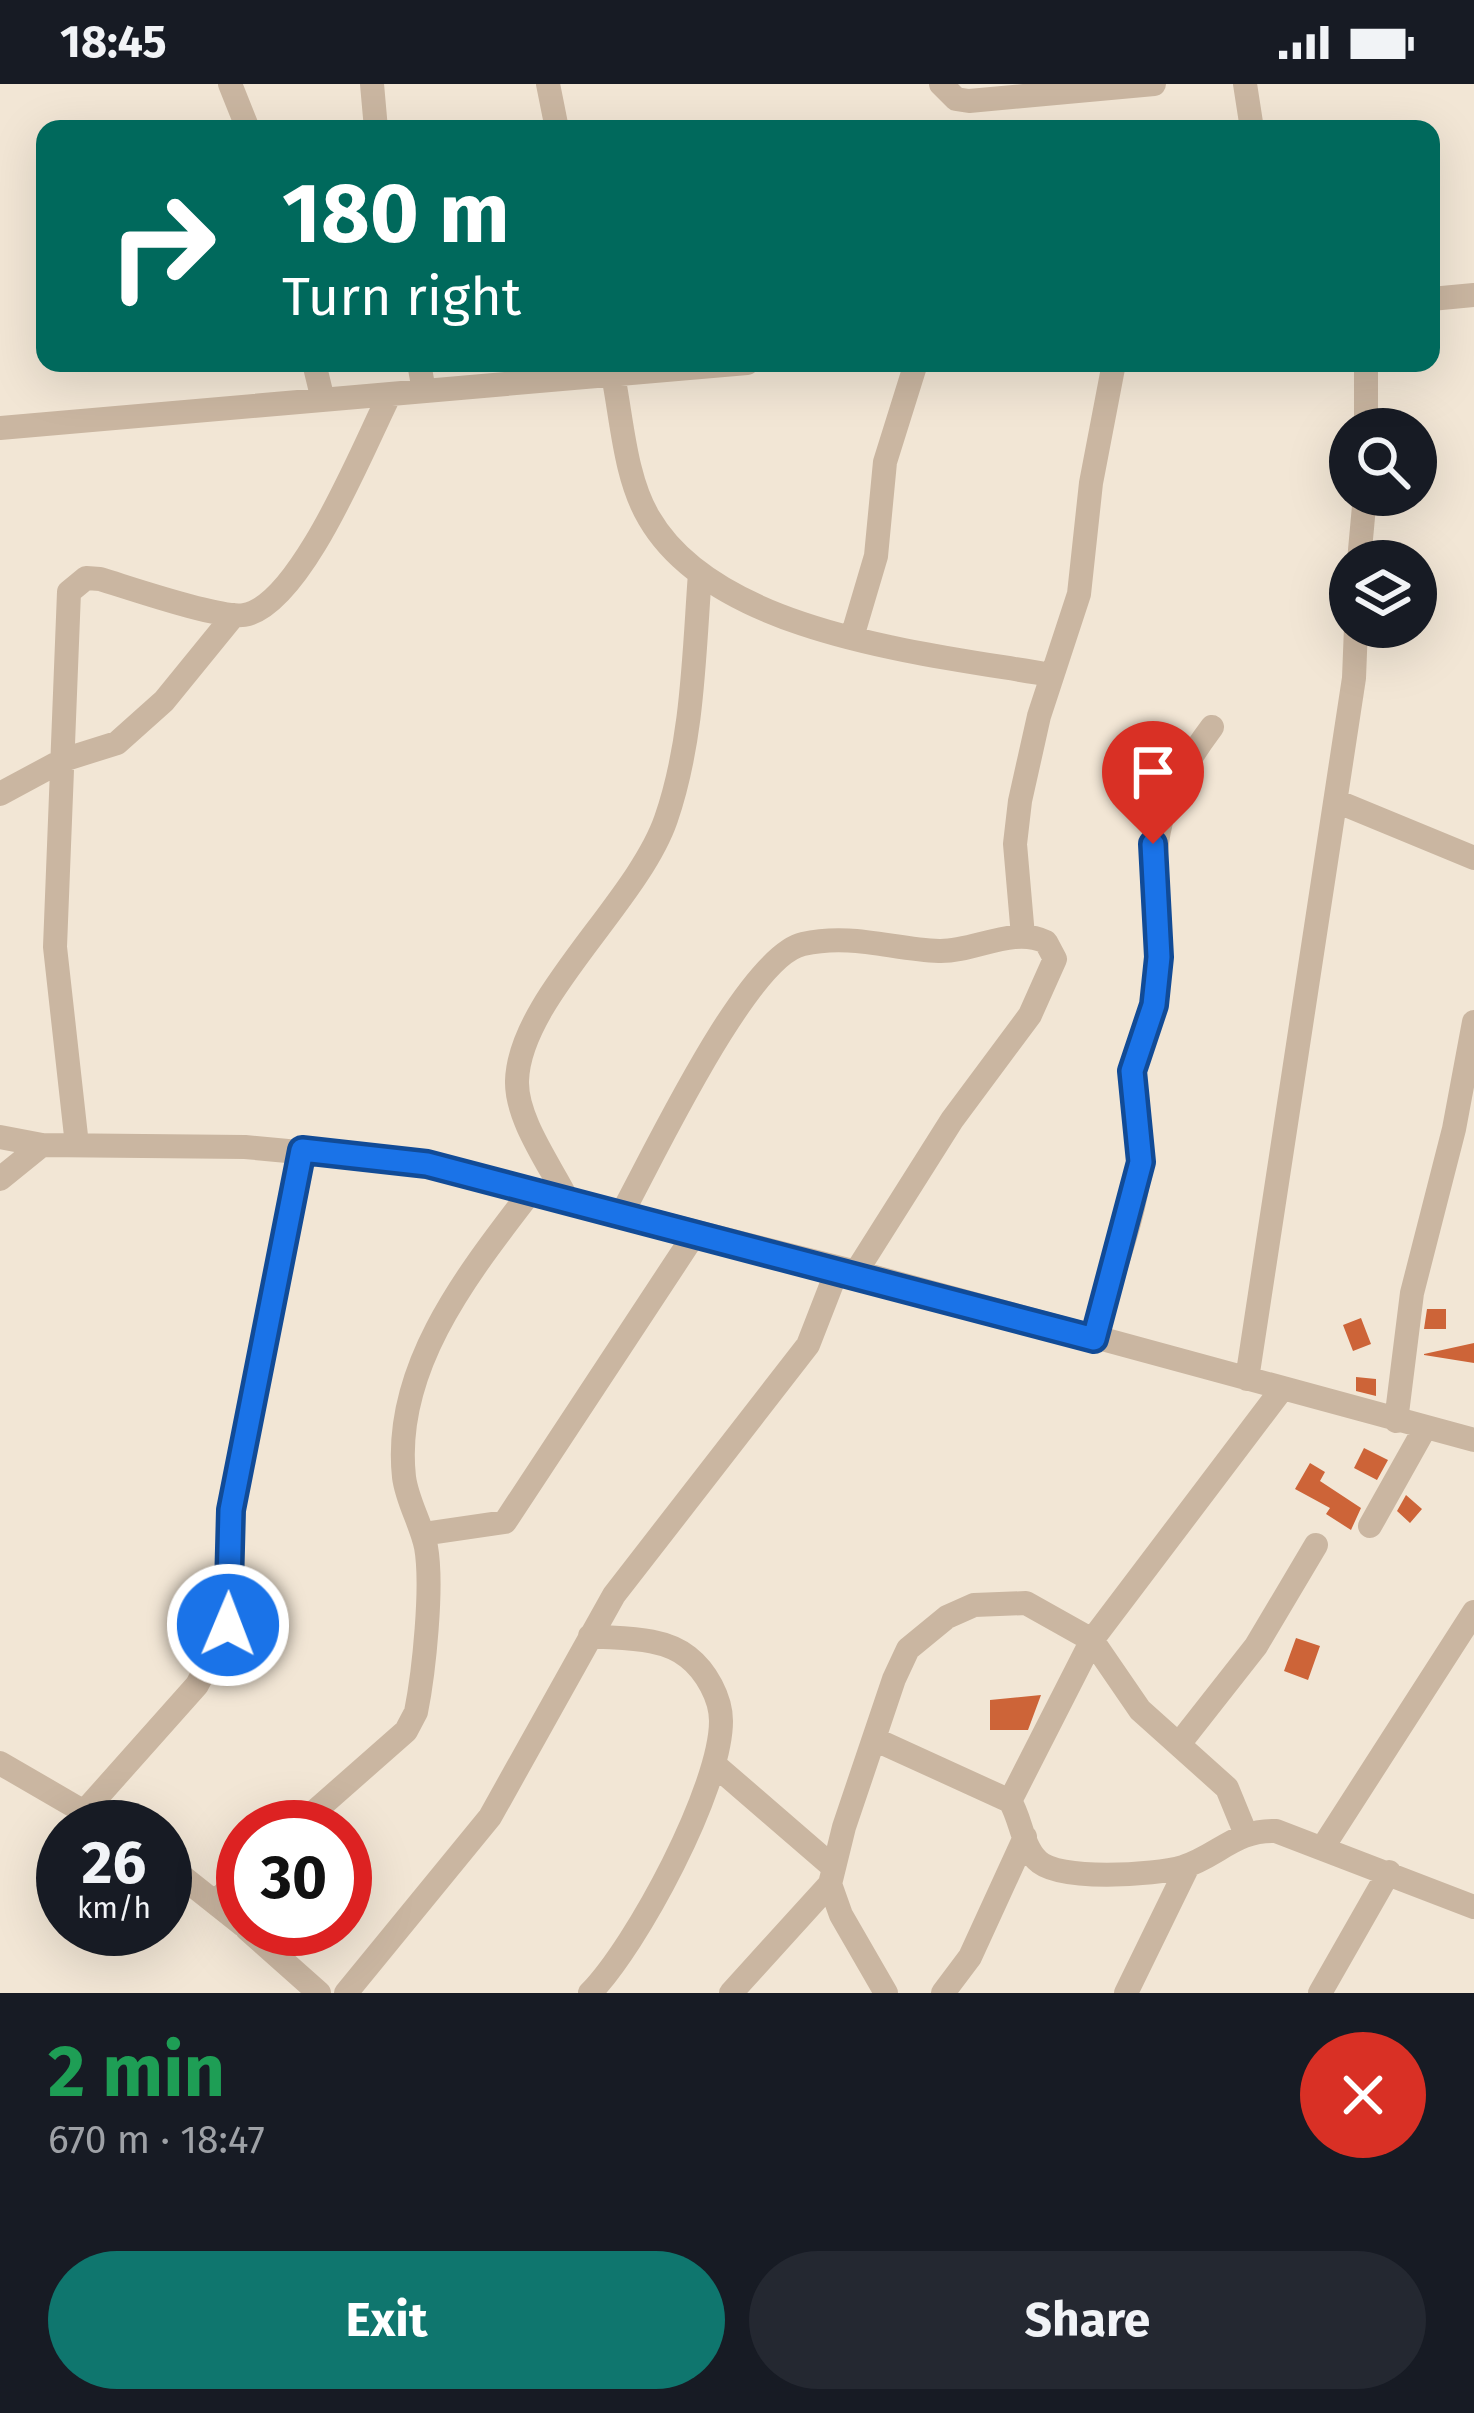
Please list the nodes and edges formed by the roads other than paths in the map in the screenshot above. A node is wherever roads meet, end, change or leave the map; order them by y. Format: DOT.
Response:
graph roads {
  1 [pos="230,84"];
  2 [pos="372,84"];
  3 [pos="548,84"];
  4 [pos="941,84"];
  5 [pos="1154,84"];
  6 [pos="1245,84"];
  7 [pos="1113,86"];
  8 [pos="244,120"];
  9 [pos="375,120"];
  10 [pos="554,120"];
  11 [pos="1251,120"];
  12 [pos="1474,295"];
  13 [pos="1440,298"];
  14 [pos="316,372"];
  15 [pos="421,372"];
  16 [pos="590,372"];
  17 [pos="599,372"];
  18 [pos="913,372"];
  19 [pos="1112,372"];
  20 [pos="1366,372"];
  21 [pos="424,391"];
  22 [pos="390,394"];
  23 [pos="323,400"];
  24 [pos="1366,408"];
  25 [pos="0,428"];
  26 [pos="700,573"];
  27 [pos="234,615"];
  28 [pos="852,637"];
  29 [pos="1355,648"];
  30 [pos="1052,675"];
  31 [pos="1211,727"];
  32 [pos="63,760"];
  33 [pos="0,794"];
  34 [pos="1336,801"];
  35 [pos="1474,858"];
  36 [pos="1023,936"];
  37 [pos="1474,1022"];
  38 [pos="0,1137"];
  39 [pos="77,1144"];
  40 [pos="42,1145"];
  41 [pos="302,1150"];
  42 [pos="0,1179"];
  43 [pos="532,1190"];
  44 [pos="567,1199"];
  45 [pos="622,1213"];
  46 [pos="696,1232"];
  47 [pos="847,1270"];
  48 [pos="1094,1339"];
  49 [pos="1247,1379"];
  50 [pos="1282,1389"];
  51 [pos="1396,1421"];
  52 [pos="1425,1428"];
  53 [pos="1474,1440"];
  54 [pos="1370,1526"];
  55 [pos="423,1534"];
  56 [pos="1316,1545"];
  57 [pos="1474,1612"];
  58 [pos="590,1636"];
  59 [pos="1092,1640"];
  60 [pos="874,1739"];
  61 [pos="1179,1744"];
  62 [pos="0,1763"];
  63 [pos="715,1765"];
  64 [pos="63,1800"];
  65 [pos="95,1800"];
  66 [pos="328,1800"];
  67 [pos="1010,1801"];
  68 [pos="1245,1832"];
  69 [pos="1025,1837"];
  70 [pos="1323,1847"];
  71 [pos="1188,1866"];
  72 [pos="1389,1872"];
  73 [pos="832,1875"];
  74 [pos="192,1883"];
  75 [pos="216,1901"];
  76 [pos="1473,1904"];
  77 [pos="278,1956"];
  78 [pos="319,1993"];
  79 [pos="346,1993"];
  80 [pos="590,1993"];
  81 [pos="731,1993"];
  82 [pos="886,1993"];
  83 [pos="943,1993"];
  84 [pos="1126,1993"];
  85 [pos="1320,1993"];
  1 -- 8 [label="street"];
  2 -- 9 [label="street"];
  3 -- 10 [label="street"];
  4 -- 7 [label="street"];
  5 -- 7 [label="street"];
  6 -- 11 [label="street"];
  12 -- 13 [label="street"];
  14 -- 23 [label="street"];
  15 -- 21 [label="street"];
  16 -- 21 [label="street"];
  17 -- 26 [label="street"];
  18 -- 28 [label="street"];
  19 -- 30 [label="street"];
  20 -- 24 [label="street"];
  21 -- 22 [label="street"];
  22 -- 23 [label="street"];
  22 -- 27 [label="street"];
  23 -- 25 [label="street"];
  26 -- 28 [label="street"];
  26 -- 44 [label="street"];
  27 -- 32 [label="street"];
  27 -- 32 [label="street"];
  28 -- 30 [label="street"];
  29 -- 34 [label="street"];
  30 -- 36 [label="street"];
  31 -- 48 [label="street"];
  32 -- 33 [label="street"];
  32 -- 39 [label="street"];
  34 -- 35 [label="street"];
  34 -- 49 [label="street"];
  36 -- 45 [label="street"];
  36 -- 47 [label="street"];
  37 -- 51 [label="street"];
  38 -- 40 [label="street"];
  39 -- 40 [label="street"];
  39 -- 41 [label="street"];
  40 -- 42 [label="street"];
  41 -- 43 [label="street"];
  41 -- 65 [label="street"];
  43 -- 44 [label="street"];
  43 -- 55 [label="street"];
  44 -- 45 [label="street"];
  45 -- 46 [label="street"];
  46 -- 47 [label="street"];
  46 -- 55 [label="street"];
  47 -- 48 [label="street"];
  47 -- 58 [label="street"];
  48 -- 49 [label="street"];
  49 -- 50 [label="street"];
  50 -- 51 [label="street"];
  50 -- 59 [label="street"];
  51 -- 52 [label="street"];
  52 -- 53 [label="street"];
  52 -- 54 [label="street"];
  55 -- 66 [label="street"];
  56 -- 61 [label="street"];
  57 -- 70 [label="street"];
  58 -- 63 [label="street"];
  58 -- 79 [label="street"];
  59 -- 60 [label="street"];
  59 -- 61 [label="street"];
  59 -- 67 [label="street"];
  60 -- 67 [label="street"];
  60 -- 73 [label="street"];
  61 -- 68 [label="street"];
  62 -- 64 [label="street"];
  63 -- 73 [label="street"];
  63 -- 80 [label="street"];
  67 -- 69 [label="street"];
  68 -- 70 [label="street"];
  68 -- 71 [label="street"];
  69 -- 71 [label="street"];
  69 -- 83 [label="street"];
  70 -- 72 [label="street"];
  71 -- 84 [label="street"];
  72 -- 76 [label="street"];
  72 -- 85 [label="street"];
  73 -- 81 [label="street"];
  73 -- 82 [label="street"];
  74 -- 75 [label="street"];
  77 -- 78 [label="street"];
}
